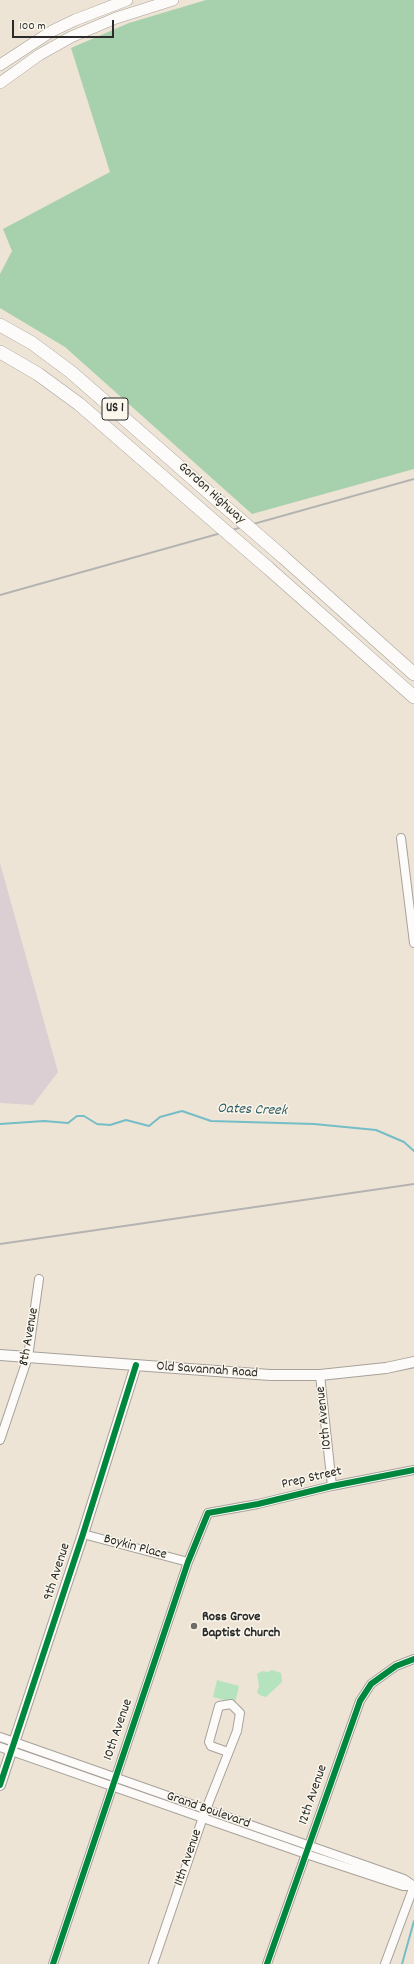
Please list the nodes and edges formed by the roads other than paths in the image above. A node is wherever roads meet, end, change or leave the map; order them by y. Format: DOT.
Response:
graph roads {
  1 [pos="127,0"];
  2 [pos="173,0"];
  3 [pos="0,65"];
  4 [pos="0,83"];
  5 [pos="0,325"];
  6 [pos="0,352"];
  7 [pos="414,674"];
  8 [pos="414,697"];
  9 [pos="401,838"];
  10 [pos="414,943"];
  11 [pos="39,1279"];
  12 [pos="0,1355"];
  13 [pos="28,1357"];
  14 [pos="414,1362"];
  15 [pos="136,1365"];
  16 [pos="320,1375"];
  17 [pos="0,1440"];
  18 [pos="414,1470"];
  19 [pos="332,1486"];
  20 [pos="216,1510"];
  21 [pos="83,1534"];
  22 [pos="188,1562"];
  23 [pos="414,1659"];
  24 [pos="0,1737"];
  25 [pos="0,1747"];
  26 [pos="13,1747"];
  27 [pos="228,1752"];
  28 [pos="115,1778"];
  29 [pos="0,1785"];
  30 [pos="112,1788"];
  31 [pos="204,1814"];
  32 [pos="309,1844"];
  33 [pos="306,1854"];
  34 [pos="414,1886"];
  35 [pos="53,1964"];
  36 [pos="153,1964"];
  37 [pos="267,1964"];
  38 [pos="385,1964"];
  1 -- 3 [label="main road"];
  2 -- 4 [label="main road"];
  5 -- 7 [label="highway, Gordon Highway / US 1, bridge"];
  6 -- 8 [label="highway, Gordon Highway / US 1, bridge"];
  9 -- 10 [label="street"];
  11 -- 13 [label="street, 8th Avenue"];
  12 -- 13 [label="street, Old Savannah Road"];
  13 -- 15 [label="street, Old Savannah Road"];
  13 -- 17 [label="street, 8th Avenue"];
  14 -- 16 [label="street, Old Savannah Road"];
  15 -- 16 [label="street, Old Savannah Road"];
  15 -- 21 [label="street, 9th Avenue"];
  16 -- 19 [label="street, 10th Avenue"];
  18 -- 19 [label="street, Prep Street"];
  19 -- 20 [label="street, Prep Street"];
  20 -- 22 [label="street, 10th Avenue"];
  21 -- 22 [label="street, Boykin Place"];
  21 -- 26 [label="street, 9th Avenue"];
  22 -- 28 [label="street, 10th Avenue"];
  23 -- 32 [label="street, 12th Avenue"];
  24 -- 26 [label="street, Grand Boulevard"];
  25 -- 26 [label="street, Grand Boulevard"];
  26 -- 28 [label="street, Grand Boulevard"];
  26 -- 29 [label="street, 9th Avenue"];
  26 -- 30 [label="street, Grand Boulevard"];
  27 -- 27 [label="street, 11th Avenue"];
  27 -- 31 [label="street, 11th Avenue"];
  28 -- 30 [label="street, 10th Avenue"];
  28 -- 31 [label="street, Grand Boulevard"];
  30 -- 31 [label="street, Grand Boulevard"];
  30 -- 35 [label="street, 10th Avenue"];
  31 -- 32 [label="street, Grand Boulevard"];
  31 -- 33 [label="street, Grand Boulevard"];
  31 -- 36 [label="street, 11th Avenue"];
  32 -- 33 [label="street, 12th Avenue"];
  32 -- 34 [label="street, Grand Boulevard"];
  33 -- 34 [label="street, Grand Boulevard"];
  33 -- 37 [label="street, 12th Avenue"];
  34 -- 38 [label="street"];
}
